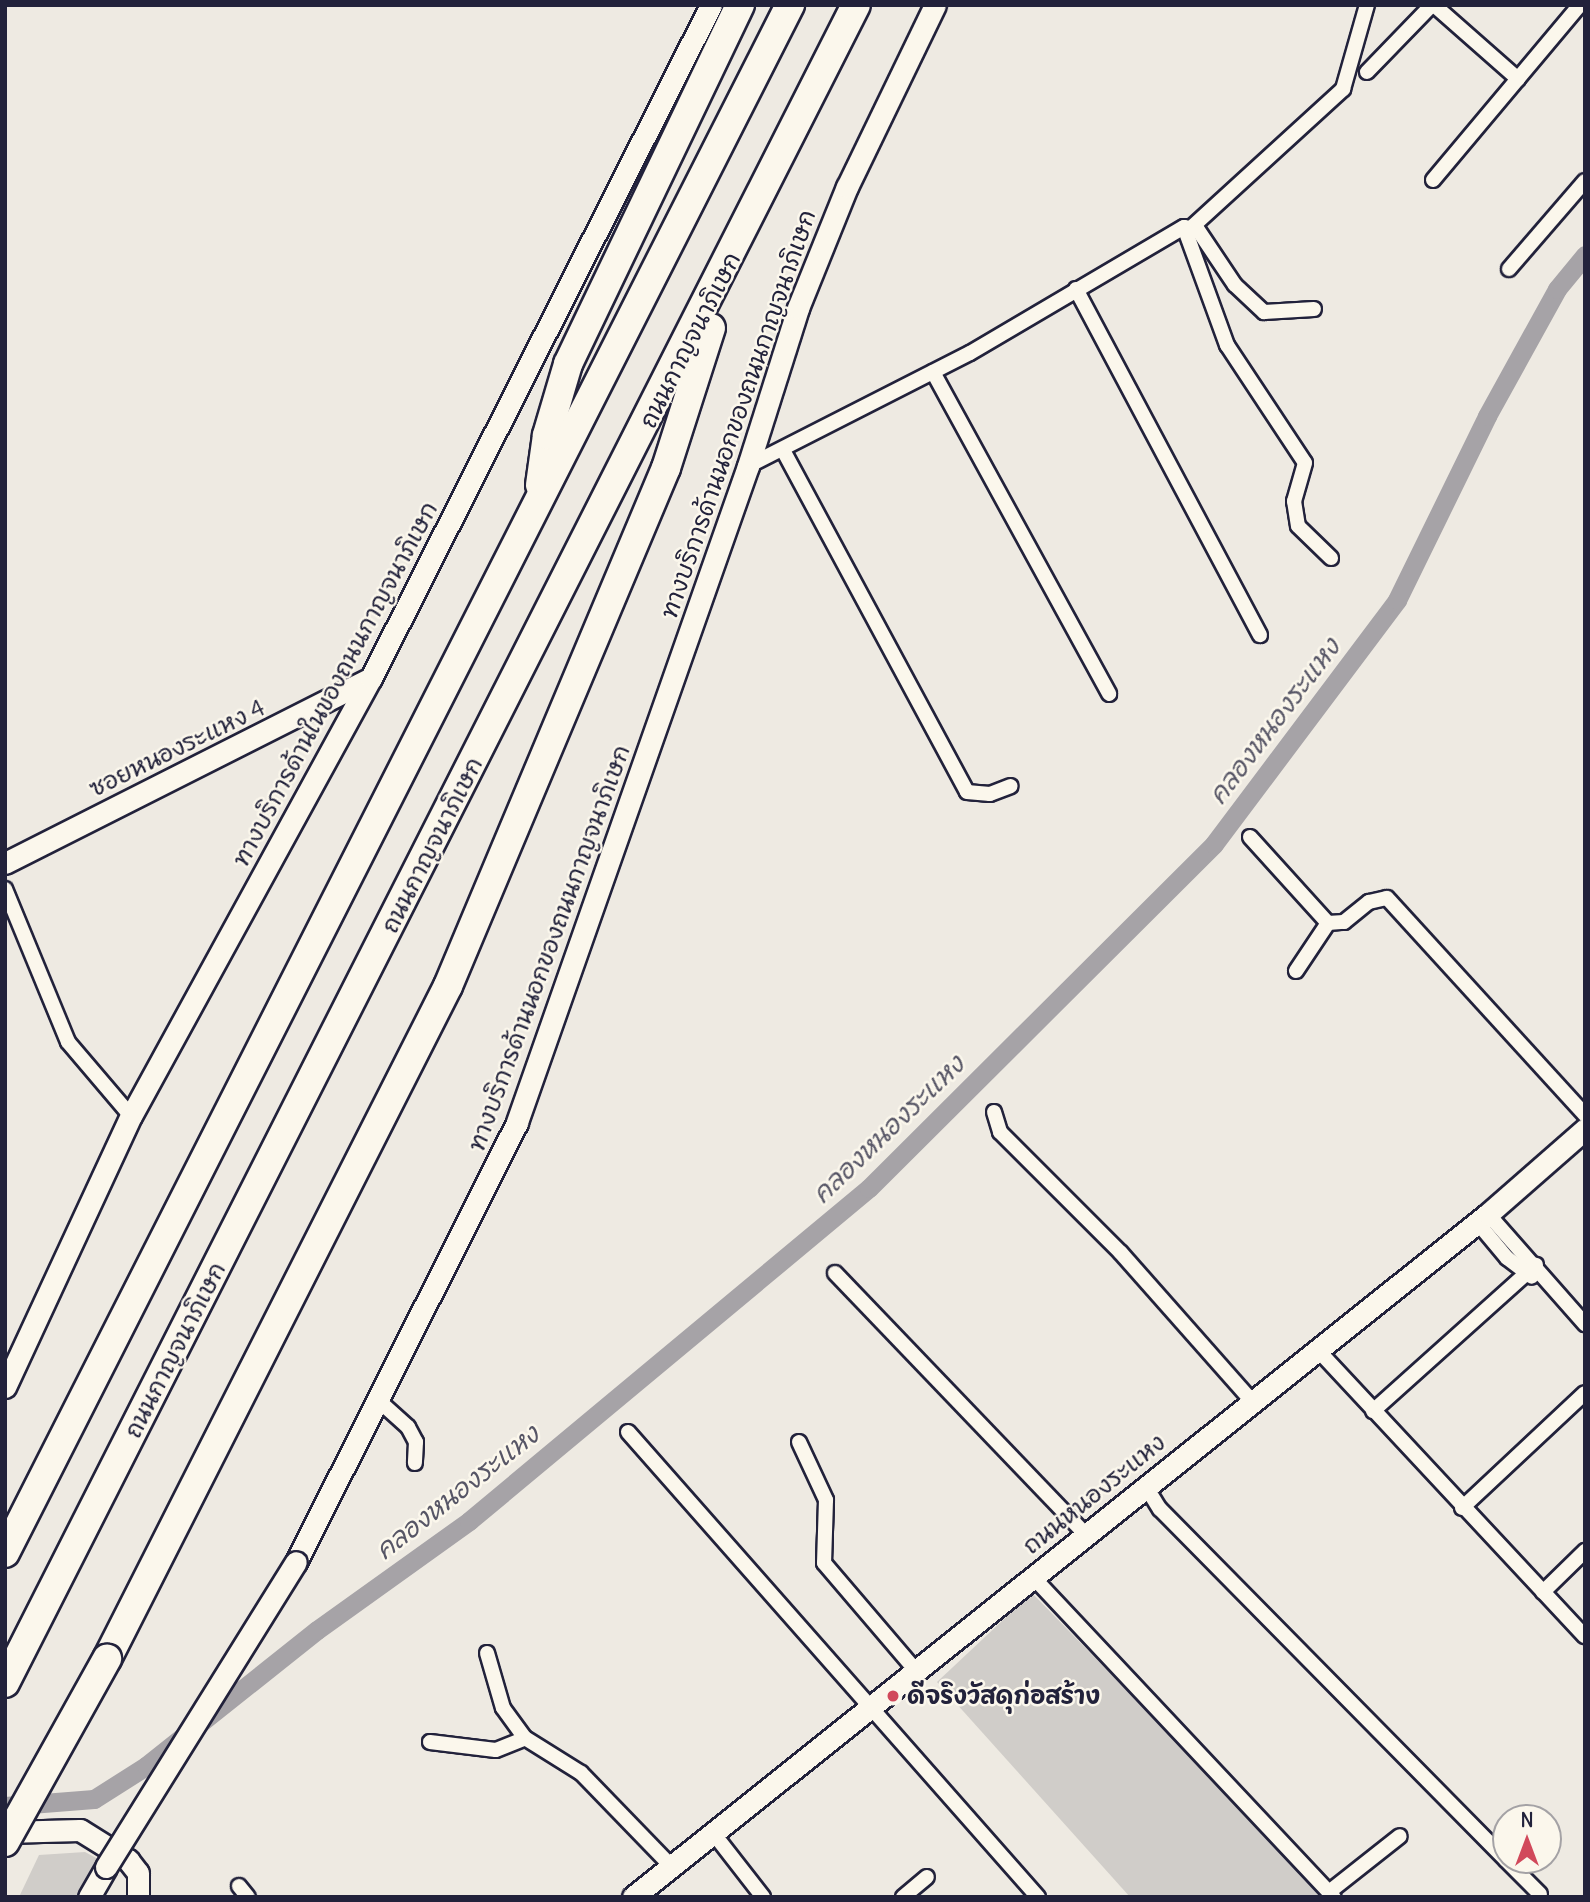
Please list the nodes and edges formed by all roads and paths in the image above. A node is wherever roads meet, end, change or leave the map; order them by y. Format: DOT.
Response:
graph roads {
  1 [pos="711,5"];
  2 [pos="740,5"];
  3 [pos="790,5"];
  4 [pos="856,5"];
  5 [pos="935,5"];
  6 [pos="1367,5"];
  7 [pos="1433,5"];
  8 [pos="1580,5"];
  9 [pos="1367,72"];
  10 [pos="1518,79"];
  11 [pos="1433,180"];
  12 [pos="1585,181"];
  13 [pos="1188,227"];
  14 [pos="738,246"];
  15 [pos="1509,269"];
  16 [pos="1076,289"];
  17 [pos="1314,309"];
  18 [pos="933,372"];
  19 [pos="783,450"];
  20 [pos="748,466"];
  21 [pos="537,509"];
  22 [pos="1331,558"];
  23 [pos="1260,635"];
  24 [pos="371,678"];
  25 [pos="1109,694"];
  26 [pos="1011,786"];
  27 [pos="1251,837"];
  28 [pos="5,863"];
  29 [pos="5,889"];
  30 [pos="1328,923"];
  31 [pos="1296,971"];
  32 [pos="994,1112"];
  33 [pos="1585,1115"];
  34 [pos="131,1116"];
  35 [pos="1585,1129"];
  36 [pos="1482,1218"];
  37 [pos="835,1273"];
  38 [pos="1534,1273"];
  39 [pos="1585,1324"];
  40 [pos="1316,1348"];
  41 [pos="5,1387"];
  42 [pos="1585,1393"];
  43 [pos="377,1400"];
  44 [pos="1252,1401"];
  45 [pos="1373,1411"];
  46 [pos="628,1432"];
  47 [pos="799,1442"];
  48 [pos="415,1463"];
  49 [pos="1146,1487"];
  50 [pos="1462,1508"];
  51 [pos="1086,1535"];
  52 [pos="1585,1551"];
  53 [pos="5,1553"];
  54 [pos="1033,1577"];
  55 [pos="1543,1592"];
  56 [pos="1585,1636"];
  57 [pos="486,1653"];
  58 [pos="917,1672"];
  59 [pos="5,1683"];
  60 [pos="873,1708"];
  61 [pos="525,1738"];
  62 [pos="430,1742"];
  63 [pos="5,1832"];
  64 [pos="714,1835"];
  65 [pos="1401,1836"];
  66 [pos="5,1842"];
  67 [pos="1492,1846"];
  68 [pos="672,1867"];
  69 [pos="1520,1874"];
  70 [pos="928,1877"];
  71 [pos="1332,1895"];
  72 [pos="1541,1895"];
  73 [pos="89,1897"];
  74 [pos="138,1897"];
  75 [pos="633,1897"];
  76 [pos="763,1897"];
  77 [pos="903,1897"];
  78 [pos="1038,1897"];
  1 -- 24 [label="main road, ทางบริการด้านในของถนนกาญจนาภิเษก"];
  2 -- 21 [label="highway"];
  3 -- 21 [label="highway"];
  4 -- 14 [label="highway, ถนนกาญจนาภิเษก"];
  5 -- 20 [label="main road, ทางบริการด้านนอกของถนนกาญจนาภิเษก"];
  6 -- 13 [label="street"];
  7 -- 9 [label="street"];
  7 -- 10 [label="street"];
  8 -- 10 [label="street"];
  10 -- 11 [label="street"];
  12 -- 15 [label="street"];
  13 -- 16 [label="street"];
  13 -- 17 [label="street"];
  13 -- 22 [label="street"];
  14 -- 59 [label="highway, ถนนกาญจนาภิเษก"];
  14 -- 66 [label="highway, bridge"];
  16 -- 18 [label="street"];
  16 -- 23 [label="street"];
  18 -- 19 [label="street"];
  18 -- 25 [label="street"];
  19 -- 20 [label="street"];
  19 -- 26 [label="street"];
  20 -- 43 [label="main road, ทางบริการด้านนอกของถนนกาญจนาภิเษก"];
  21 -- 53 [label="highway"];
  24 -- 28 [label="main road, ซอยหนองระแหง 4"];
  24 -- 34 [label="main road, ทางบริการด้านในของถนนกาญจนาภิเษก"];
  27 -- 30 [label="street"];
  29 -- 34 [label="street"];
  30 -- 31 [label="street"];
  30 -- 33 [label="street"];
  32 -- 44 [label="street"];
  34 -- 41 [label="main road, ทางบริการด้านในของถนนกาญจนาภิเษก"];
  35 -- 36 [label="main road, ถนนหนองระแหง"];
  36 -- 38 [label="street"];
  36 -- 40 [label="main road, ถนนหนองระแหง"];
  37 -- 51 [label="street"];
  38 -- 39 [label="street"];
  38 -- 45 [label="street"];
  40 -- 44 [label="main road, ถนนหนองระแหง"];
  40 -- 45 [label="street"];
  42 -- 50 [label="street"];
  43 -- 48 [label="street"];
  43 -- 73 [label="main road, ทางบริการด้านนอกของถนนกาญจนาภิเษก, bridge"];
  44 -- 49 [label="main road, ถนนหนองระแหง"];
  45 -- 50 [label="street"];
  46 -- 60 [label="street"];
  47 -- 58 [label="street"];
  49 -- 51 [label="main road, ถนนหนองระแหง"];
  49 -- 67 [label="street"];
  50 -- 55 [label="street"];
  51 -- 54 [label="main road, ถนนหนองระแหง"];
  52 -- 55 [label="street"];
  54 -- 58 [label="main road, ถนนหนองระแหง"];
  54 -- 71 [label="street"];
  55 -- 56 [label="street"];
  57 -- 61 [label="street"];
  58 -- 60 [label="main road, ถนนหนองระแหง"];
  60 -- 64 [label="main road, ถนนหนองระแหง"];
  60 -- 78 [label="street"];
  61 -- 62 [label="street"];
  61 -- 68 [label="street"];
  63 -- 74 [label="main road"];
  64 -- 68 [label="main road, ถนนหนองระแหง"];
  64 -- 76 [label="street"];
  65 -- 71 [label="street"];
  68 -- 75 [label="main road, ถนนหนองระแหง"];
  69 -- 72 [label="street"];
  70 -- 77 [label="street"];
}
